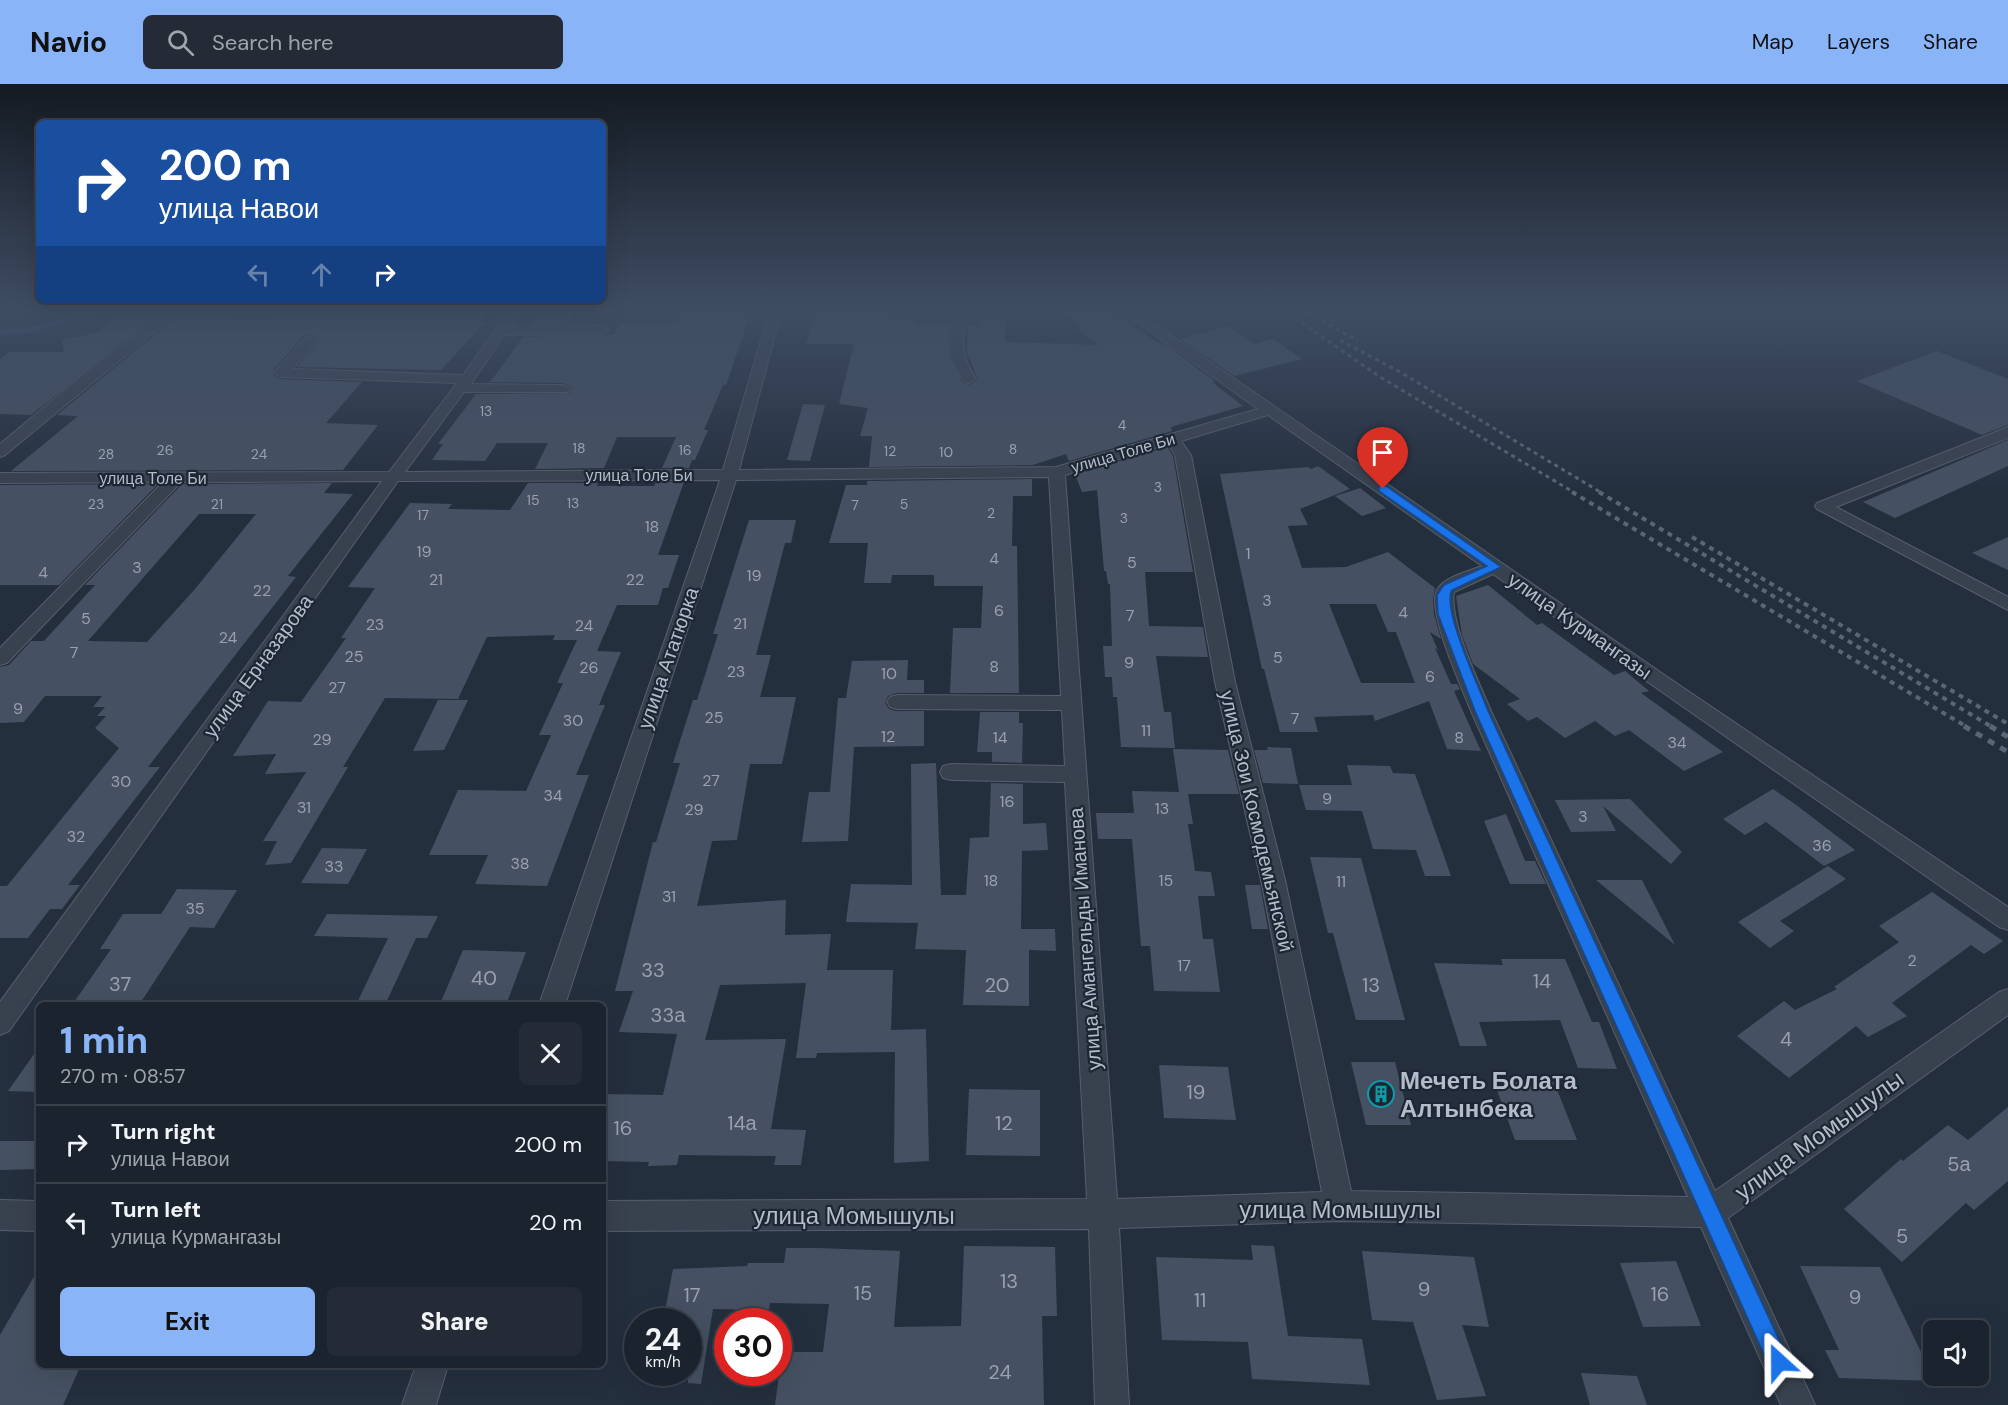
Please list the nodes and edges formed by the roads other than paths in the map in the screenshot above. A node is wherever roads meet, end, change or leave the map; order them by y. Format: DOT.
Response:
graph roads {
  1 [pos="97,371"];
  2 [pos="283,371"];
  3 [pos="473,371"];
  4 [pos="759,371"];
  5 [pos="962,371"];
  6 [pos="1214,371"];
  7 [pos="969,379"];
  8 [pos="464,383"];
  9 [pos="562,388"];
  10 [pos="1270,410"];
  11 [pos="2008,432"];
  12 [pos="1172,439"];
  13 [pos="0,452"];
  14 [pos="1057,472"];
  15 [pos="730,474"];
  16 [pos="393,477"];
  17 [pos="0,478"];
  18 [pos="176,478"];
  19 [pos="1495,567"];
  20 [pos="2008,604"];
  21 [pos="0,659"];
  22 [pos="897,702"];
  23 [pos="1071,703"];
  24 [pos="951,772"];
  25 [pos="1075,774"];
  26 [pos="2008,920"];
  27 [pos="2008,1000"];
  28 [pos="553,1002"];
  29 [pos="0,1023"];
  30 [pos="1339,1206"];
  31 [pos="1711,1212"];
  32 [pos="1103,1214"];
  33 [pos="0,1215"];
  34 [pos="36,1216"];
  35 [pos="606,1216"];
  36 [pos="431,1368"];
  37 [pos="419,1405"];
  38 [pos="1112,1405"];
  39 [pos="1798,1405"];
  1 -- 13 [label="street"];
  2 -- 8 [label="street"];
  3 -- 8 [label="street, улица Ерназарова"];
  4 -- 15 [label="street, улица Ататюрка"];
  5 -- 7 [label="street"];
  6 -- 10 [label="street, улица Курмангазы"];
  8 -- 9 [label="street"];
  8 -- 16 [label="street, улица Ерназарова"];
  10 -- 12 [label="street, улица Толе Би"];
  10 -- 19 [label="street, улица Курмангазы"];
  11 -- 20 [label="street"];
  12 -- 14 [label="street, улица Толе Би"];
  12 -- 30 [label="street, улица Зои Космодемьянской"];
  14 -- 15 [label="street, улица Толе Би"];
  14 -- 23 [label="street, улица Амангельды Иманова"];
  15 -- 16 [label="street, улица Толе Би"];
  15 -- 28 [label="street, улица Ататюрка"];
  16 -- 18 [label="street, улица Толе Би"];
  16 -- 29 [label="street, улица Ерназарова"];
  17 -- 18 [label="street, улица Толе Би"];
  18 -- 21 [label="street"];
  19 -- 26 [label="street, улица Курмангазы"];
  19 -- 31 [label="street"];
  22 -- 23 [label="street"];
  23 -- 25 [label="street, улица Амангельды Иманова"];
  24 -- 25 [label="street"];
  25 -- 32 [label="street, улица Амангельды Иманова"];
  27 -- 31 [label="street, улица Момышулы"];
  30 -- 31 [label="street, улица Момышулы"];
  30 -- 32 [label="street, улица Момышулы"];
  31 -- 39 [label="street"];
  32 -- 35 [label="street, улица Момышулы"];
  32 -- 38 [label="street, улица Амангельды Иманова"];
  33 -- 34 [label="street"];
  36 -- 37 [label="street"];
}
